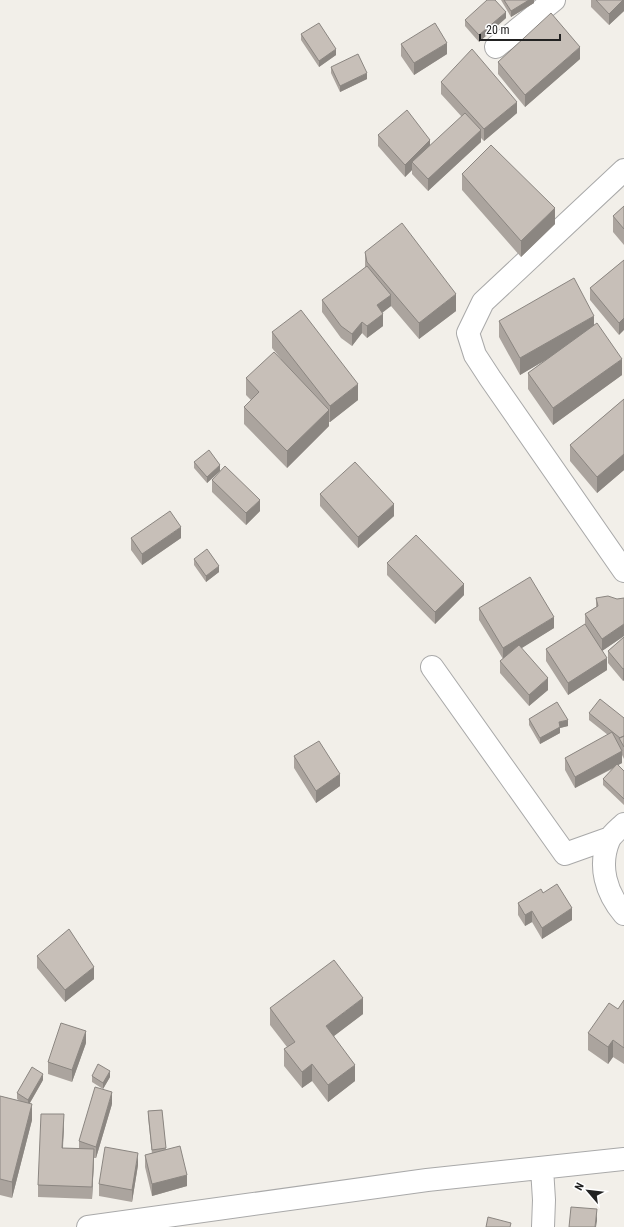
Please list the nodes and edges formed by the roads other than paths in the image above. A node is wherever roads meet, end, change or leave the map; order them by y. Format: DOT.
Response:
graph roads {
  1 [pos="554,0"];
  2 [pos="496,47"];
  3 [pos="624,170"];
  4 [pos="624,571"];
  5 [pos="432,667"];
  6 [pos="617,831"];
  7 [pos="624,914"];
  8 [pos="624,1159"];
  9 [pos="542,1168"];
  10 [pos="88,1227"];
  11 [pos="543,1227"];
  1 -- 2 [label="street"];
  3 -- 4 [label="street"];
  5 -- 6 [label="street"];
  6 -- 7 [label="street"];
  8 -- 9 [label="street"];
  9 -- 10 [label="street"];
  9 -- 11 [label="street"];
}
